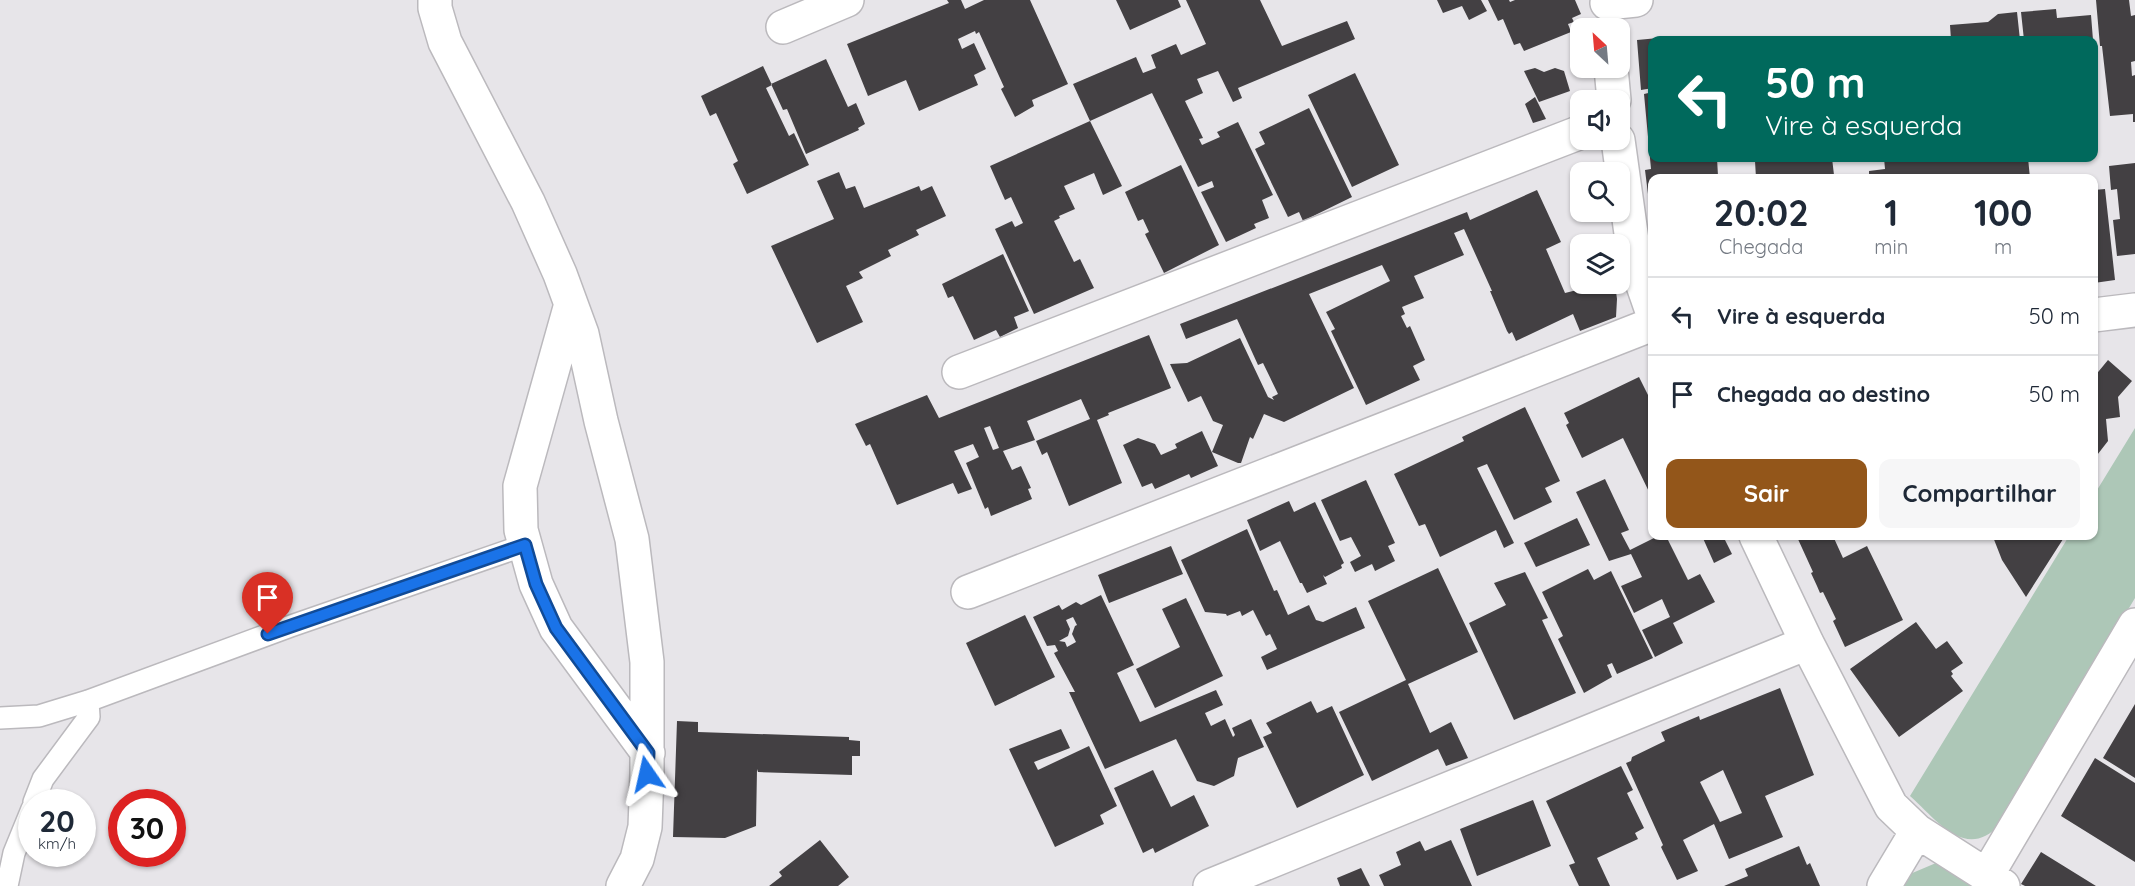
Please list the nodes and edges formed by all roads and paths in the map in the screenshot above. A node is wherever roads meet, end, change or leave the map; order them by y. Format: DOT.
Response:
graph roads {
  1 [pos="435,0"];
  2 [pos="847,0"];
  3 [pos="783,27"];
  4 [pos="1570,136"];
  5 [pos="1619,150"];
  6 [pos="1648,300"];
  7 [pos="571,304"];
  8 [pos="2135,310"];
  9 [pos="2098,315"];
  10 [pos="1648,326"];
  11 [pos="959,372"];
  12 [pos="1758,540"];
  13 [pos="525,545"];
  14 [pos="968,592"];
  15 [pos="2135,625"];
  16 [pos="1807,643"];
  17 [pos="88,701"];
  18 [pos="0,718"];
  19 [pos="648,753"];
  20 [pos="39,789"];
  21 [pos="1917,831"];
  22 [pos="18,843"];
  23 [pos="1995,881"];
  24 [pos="7,886"];
  25 [pos="623,886"];
  26 [pos="1210,886"];
  27 [pos="1884,886"];
  1 -- 7 [label="street"];
  2 -- 3 [label="street"];
  4 -- 11 [label="street"];
  5 -- 6 [label="street"];
  7 -- 13 [label="street"];
  7 -- 19 [label="street"];
  8 -- 9 [label="street"];
  10 -- 14 [label="street"];
  12 -- 16 [label="street"];
  13 -- 17 [label="lane"];
  13 -- 19 [label="street"];
  15 -- 23 [label="street"];
  16 -- 21 [label="street"];
  16 -- 26 [label="street"];
  17 -- 18 [label="lane"];
  17 -- 20 [label="lane"];
  19 -- 25 [label="street"];
  21 -- 23 [label="street"];
  21 -- 27 [label="street"];
  22 -- 24 [label="lane"];
}
